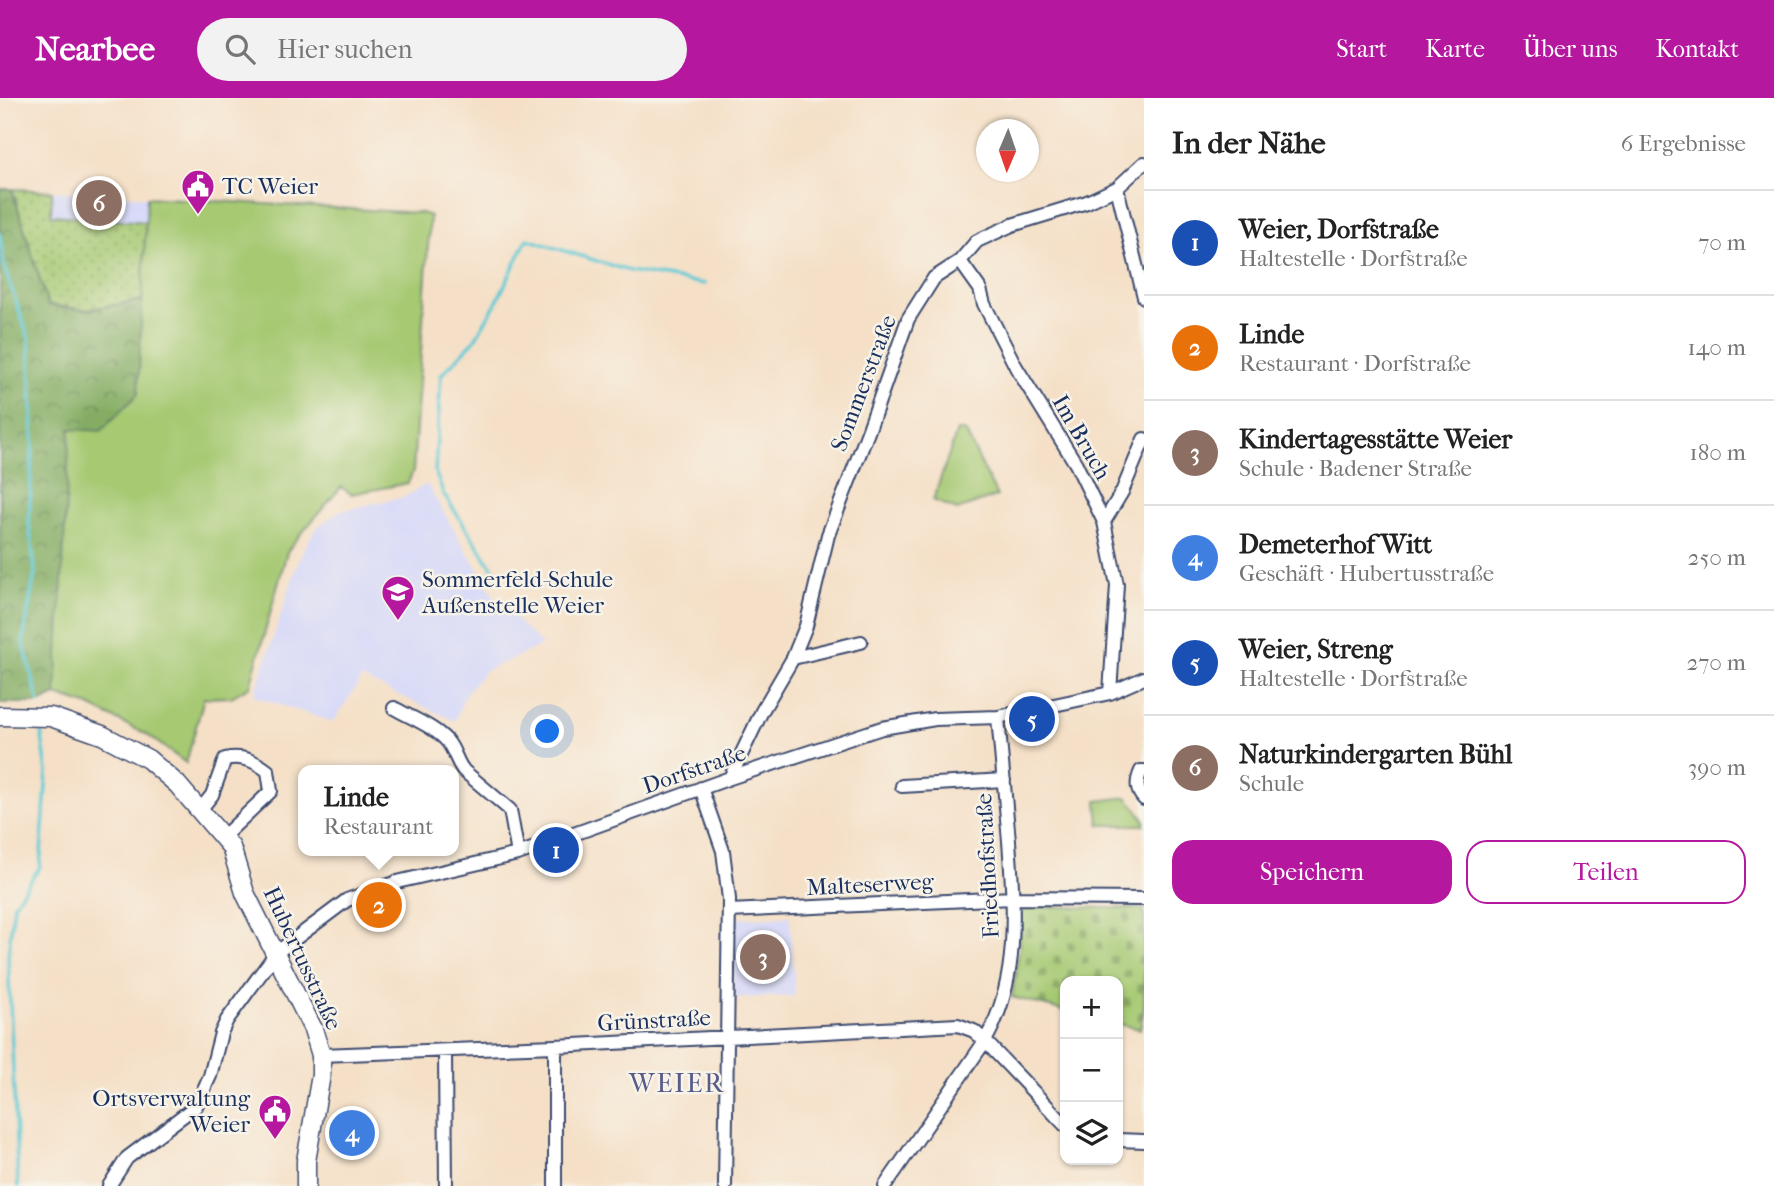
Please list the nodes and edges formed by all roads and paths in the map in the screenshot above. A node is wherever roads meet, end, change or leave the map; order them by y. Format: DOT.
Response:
graph roads {
  1 [pos="1144,163"];
  2 [pos="1118,188"];
  3 [pos="960,261"];
  4 [pos="1144,297"];
  5 [pos="1144,439"];
  6 [pos="1104,522"];
  7 [pos="861,642"];
  8 [pos="793,658"];
  9 [pos="1144,678"];
  10 [pos="1110,693"];
  11 [pos="394,708"];
  12 [pos="0,716"];
  13 [pos="998,717"];
  14 [pos="1144,771"];
  15 [pos="730,778"];
  16 [pos="1004,780"];
  17 [pos="902,786"];
  18 [pos="701,788"];
  19 [pos="1144,799"];
  20 [pos="200,810"];
  21 [pos="224,836"];
  22 [pos="518,854"];
  23 [pos="1013,898"];
  24 [pos="1144,899"];
  25 [pos="729,911"];
  26 [pos="275,953"];
  27 [pos="726,1038"];
  28 [pos="985,1041"];
  29 [pos="555,1046"];
  30 [pos="445,1051"];
  31 [pos="321,1055"];
  32 [pos="1060,1120"];
  33 [pos="1123,1140"];
  34 [pos="1144,1141"];
  35 [pos="109,1186"];
  36 [pos="306,1186"];
  37 [pos="446,1186"];
  38 [pos="555,1186"];
  39 [pos="726,1186"];
  40 [pos="885,1186"];
  1 -- 2 [label="street, Sommerstraße"];
  2 -- 3 [label="street, Sommerstraße"];
  2 -- 4 [label="street"];
  3 -- 6 [label="street, Im Bruch"];
  3 -- 8 [label="street, Sommerstraße"];
  5 -- 6 [label="street"];
  6 -- 10 [label="street, Im Bruch"];
  7 -- 8 [label="street"];
  8 -- 15 [label="street, Sommerstraße"];
  9 -- 10 [label="street, Dorfstraße"];
  10 -- 13 [label="street, Dorfstraße"];
  11 -- 22 [label="street"];
  12 -- 20 [label="street, Hubertusstraße"];
  13 -- 15 [label="street, Dorfstraße"];
  13 -- 16 [label="street, Friedhofstraße"];
  14 -- 19 [label="street"];
  15 -- 18 [label="street, Dorfstraße"];
  16 -- 17 [label="street"];
  16 -- 23 [label="street, Friedhofstraße"];
  18 -- 22 [label="street, Dorfstraße"];
  18 -- 25 [label="street"];
  20 -- 21 [label="street, Hubertusstraße"];
  20 -- 21 [label="street"];
  21 -- 26 [label="street, Hubertusstraße"];
  22 -- 26 [label="street, Dorfstraße"];
  23 -- 24 [label="street, Malteserweg"];
  23 -- 25 [label="street, Malteserweg"];
  23 -- 28 [label="street, Friedhofstraße"];
  25 -- 27 [label="street"];
  26 -- 31 [label="street, Hubertusstraße"];
  26 -- 35 [label="street, Dorfstraße"];
  27 -- 28 [label="street, Grünstraße"];
  27 -- 29 [label="street, Grünstraße"];
  27 -- 39 [label="street"];
  28 -- 32 [label="street, Grünstraße"];
  28 -- 40 [label="street, Friedhofstraße"];
  29 -- 30 [label="street, Grünstraße"];
  29 -- 38 [label="street"];
  30 -- 31 [label="street, Grünstraße"];
  30 -- 37 [label="street"];
  31 -- 36 [label="street, Hubertusstraße"];
  33 -- 34 [label="street"];
}
